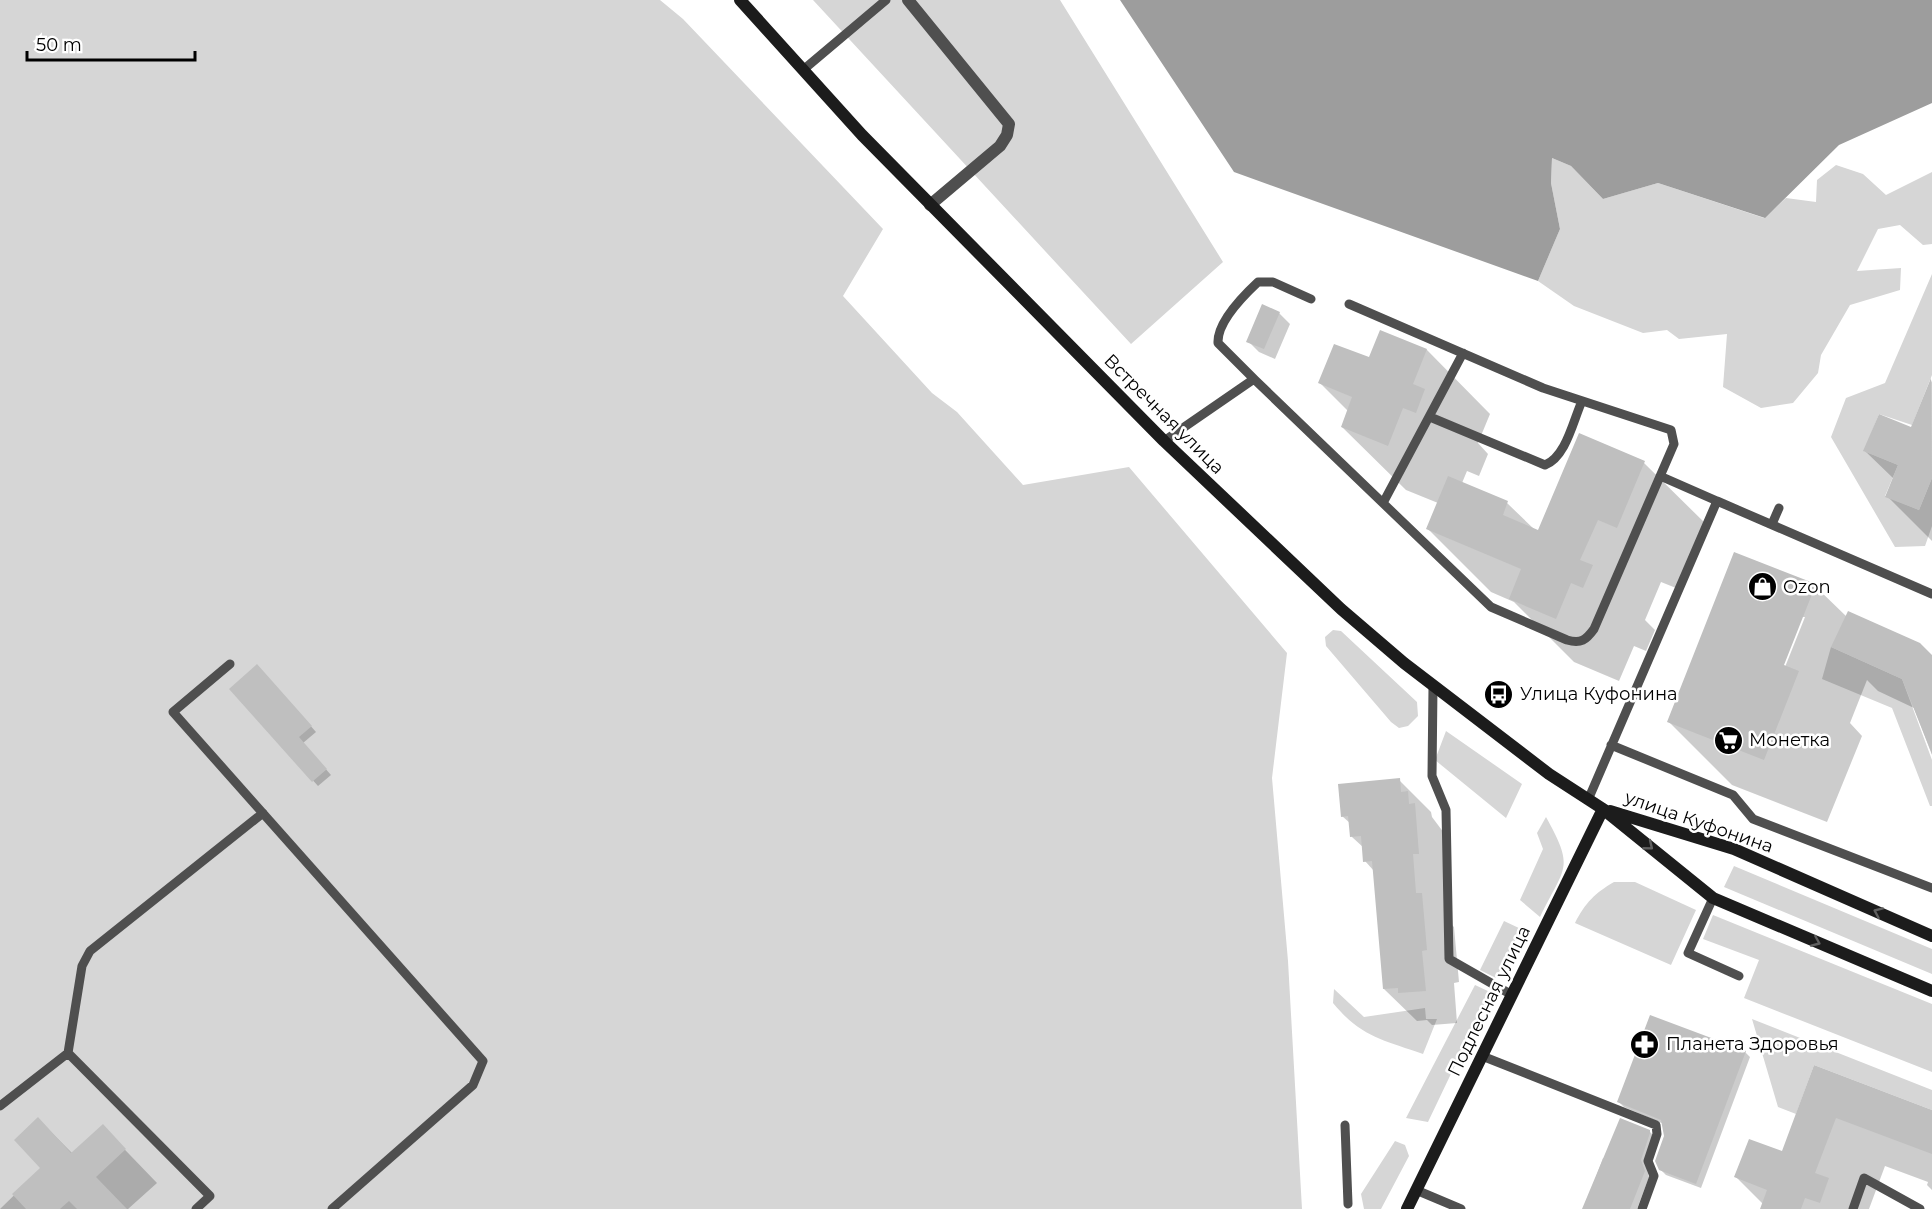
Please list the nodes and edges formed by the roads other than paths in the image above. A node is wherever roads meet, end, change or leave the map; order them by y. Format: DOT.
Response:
graph roads {
  1 [pos="740,0"];
  2 [pos="886,0"];
  3 [pos="908,0"];
  4 [pos="803,70"];
  5 [pos="930,205"];
  6 [pos="1311,299"];
  7 [pos="1349,304"];
  8 [pos="1463,354"];
  9 [pos="1254,379"];
  10 [pos="1582,401"];
  11 [pos="1430,417"];
  12 [pos="1164,441"];
  13 [pos="1660,476"];
  14 [pos="1717,501"];
  15 [pos="1383,503"];
  16 [pos="1779,508"];
  17 [pos="1772,524"];
  18 [pos="1932,594"];
  19 [pos="230,664"];
  20 [pos="1433,687"];
  21 [pos="1611,745"];
  22 [pos="1588,800"];
  23 [pos="1603,809"];
  24 [pos="263,813"];
  25 [pos="1932,888"];
  26 [pos="1713,898"];
  27 [pos="1932,936"];
  28 [pos="1739,976"];
  29 [pos="1932,991"];
  30 [pos="1512,995"];
  31 [pos="68,1053"];
  32 [pos="1482,1056"];
  33 [pos="0,1106"];
  34 [pos="1345,1125"];
  35 [pos="1416,1190"];
  36 [pos="1348,1204"];
  37 [pos="196,1209"];
  38 [pos="332,1209"];
  39 [pos="1407,1209"];
  40 [pos="1461,1209"];
  41 [pos="1642,1209"];
  42 [pos="1853,1209"];
  43 [pos="1920,1209"];
  1 -- 4 [label="main road, Встречная улица"];
  2 -- 4 [label="lane"];
  3 -- 5 [label="street"];
  4 -- 5 [label="main road, Встречная улица"];
  5 -- 12 [label="main road, Встречная улица"];
  6 -- 9 [label="lane"];
  7 -- 8 [label="lane"];
  8 -- 10 [label="lane"];
  8 -- 11 [label="lane"];
  9 -- 12 [label="lane"];
  9 -- 15 [label="lane"];
  10 -- 11 [label="lane"];
  10 -- 13 [label="lane"];
  11 -- 15 [label="lane"];
  12 -- 20 [label="main road, Встречная улица"];
  13 -- 14 [label="lane"];
  13 -- 15 [label="lane"];
  14 -- 17 [label="lane"];
  14 -- 21 [label="lane"];
  16 -- 17 [label="lane"];
  17 -- 18 [label="lane"];
  19 -- 24 [label="lane"];
  20 -- 22 [label="main road, Встречная улица"];
  20 -- 30 [label="lane"];
  21 -- 22 [label="lane"];
  21 -- 25 [label="lane"];
  22 -- 23 [label="main road, Встречная улица"];
  23 -- 26 [label="main road, улица Куфонина, one-way"];
  27 -- 23 [label="main road, улица Куфонина, one-way"];
  23 -- 30 [label="main road, Подлесная улица"];
  24 -- 31 [label="lane"];
  24 -- 38 [label="lane"];
  26 -- 28 [label="lane"];
  26 -- 29 [label="main road, улица Куфонина, one-way"];
  30 -- 32 [label="main road, Подлесная улица"];
  31 -- 33 [label="lane"];
  31 -- 37 [label="lane"];
  32 -- 35 [label="main road, Подлесная улица"];
  32 -- 41 [label="lane"];
  34 -- 36 [label="lane"];
  35 -- 39 [label="main road, Подлесная улица"];
  35 -- 40 [label="lane"];
  42 -- 43 [label="lane"];
}
